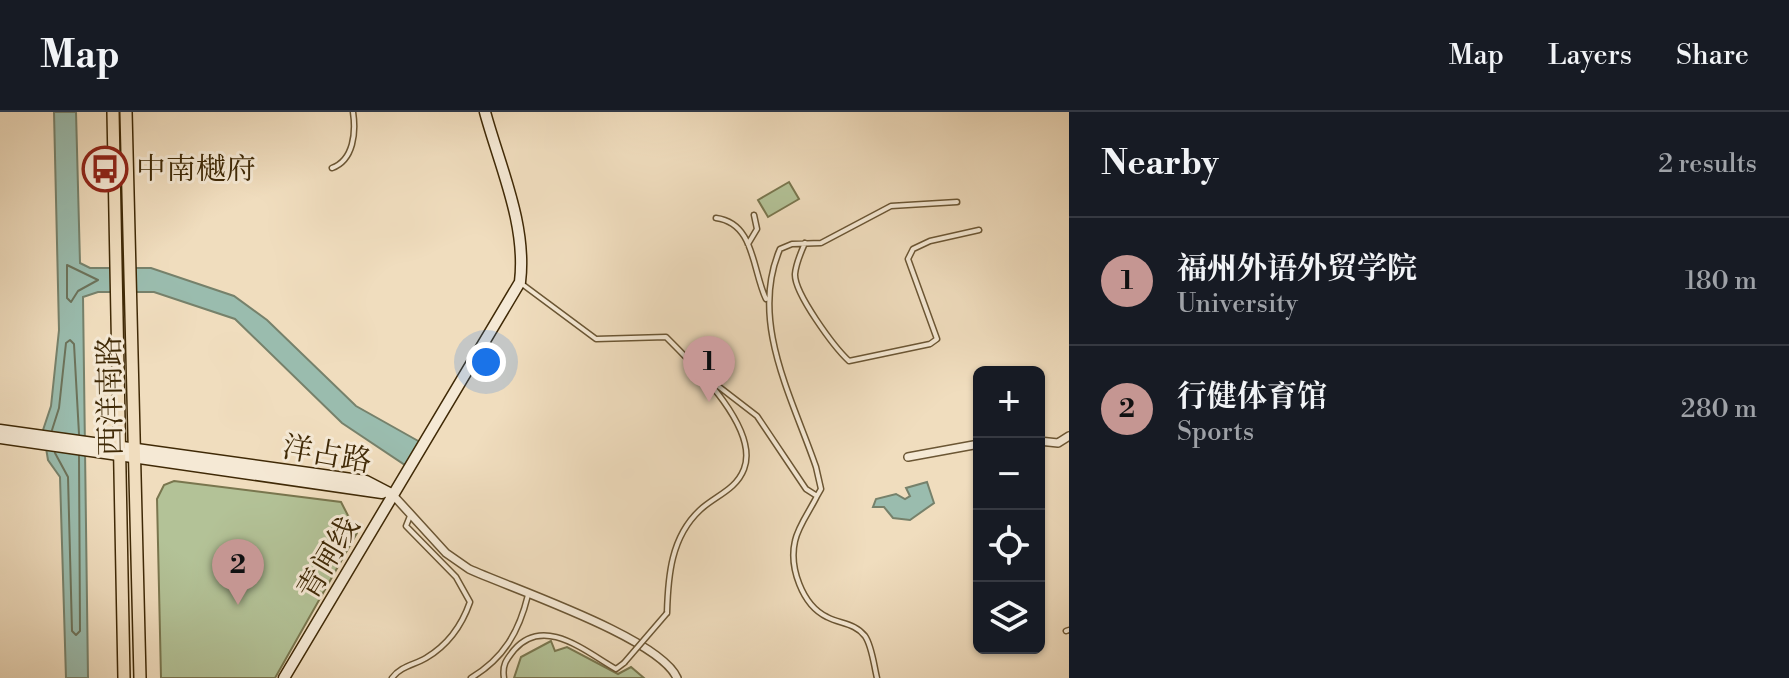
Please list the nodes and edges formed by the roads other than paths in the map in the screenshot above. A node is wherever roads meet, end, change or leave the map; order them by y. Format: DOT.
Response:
graph roads {
  1 [pos="113,112"];
  2 [pos="126,112"];
  3 [pos="353,112"];
  4 [pos="485,112"];
  5 [pos="332,168"];
  6 [pos="957,202"];
  7 [pos="754,215"];
  8 [pos="716,218"];
  9 [pos="979,230"];
  10 [pos="805,243"];
  11 [pos="748,244"];
  12 [pos="520,282"];
  13 [pos="767,301"];
  14 [pos="709,379"];
  15 [pos="0,430"];
  16 [pos="1069,436"];
  17 [pos="0,438"];
  18 [pos="38,439"];
  19 [pos="1045,442"];
  20 [pos="973,445"];
  21 [pos="121,451"];
  22 [pos="136,453"];
  23 [pos="908,457"];
  24 [pos="393,495"];
  25 [pos="817,496"];
  26 [pos="410,516"];
  27 [pos="528,595"];
  28 [pos="124,678"];
  29 [pos="140,678"];
  30 [pos="284,678"];
  31 [pos="392,678"];
  32 [pos="471,678"];
  33 [pos="504,678"];
  34 [pos="677,678"];
  35 [pos="877,678"];
  1 -- 21 [label="main road, 西洋南路"];
  2 -- 22 [label="main road, 西洋南路"];
  3 -- 5 [label="lane"];
  4 -- 12 [label="main road"];
  6 -- 10 [label="lane"];
  7 -- 11 [label="lane"];
  8 -- 11 [label="lane"];
  9 -- 10 [label="lane"];
  10 -- 13 [label="lane"];
  11 -- 13 [label="lane"];
  12 -- 14 [label="lane"];
  12 -- 24 [label="main road, 青闸线"];
  13 -- 25 [label="lane"];
  14 -- 25 [label="lane"];
  14 -- 33 [label="lane, bridge"];
  15 -- 18 [label="main road, 洋占路"];
  16 -- 19 [label="street"];
  17 -- 18 [label="main road, 洋占路"];
  18 -- 21 [label="main road, 洋占路"];
  20 -- 23 [label="street"];
  21 -- 22 [label="main road, 洋占路"];
  21 -- 28 [label="main road, 西洋南路"];
  22 -- 24 [label="main road, 洋占路"];
  22 -- 29 [label="main road, 西洋南路"];
  24 -- 26 [label="street"];
  24 -- 30 [label="main road, 青闸线"];
  25 -- 35 [label="lane"];
  26 -- 27 [label="street"];
  26 -- 31 [label="lane"];
  27 -- 32 [label="lane"];
  27 -- 34 [label="street"];
}
